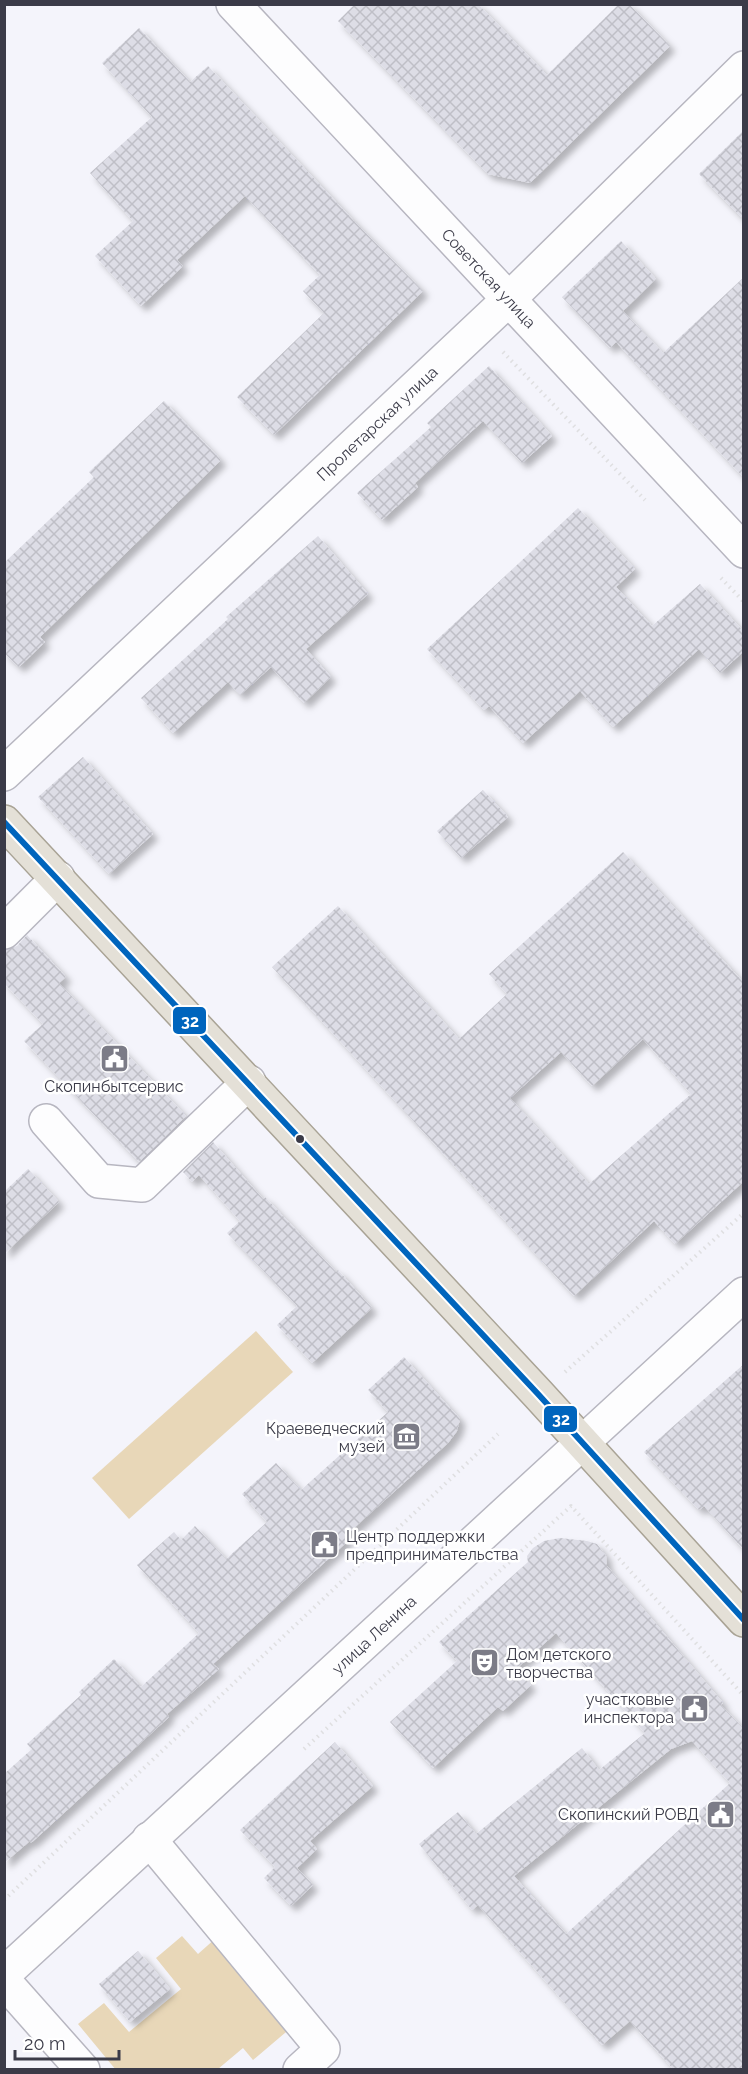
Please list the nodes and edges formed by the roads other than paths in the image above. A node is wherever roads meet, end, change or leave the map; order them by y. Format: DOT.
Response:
graph roads {
  1 [pos="233,4"];
  2 [pos="744,68"];
  3 [pos="508,299"];
  4 [pos="744,551"];
  5 [pos="4,774"];
  6 [pos="4,822"];
  7 [pos="58,878"];
  8 [pos="4,932"];
  9 [pos="249,1082"];
  10 [pos="46,1121"];
  11 [pos="744,1294"];
  12 [pos="583,1443"];
  13 [pos="744,1620"];
  14 [pos="149,1839"];
  15 [pos="4,1974"];
  16 [pos="4,1981"];
  17 [pos="312,2066"];
  18 [pos="83,2070"];
  1 -- 3 [label="street, Советская улица"];
  2 -- 3 [label="street, Пролетарская улица"];
  3 -- 4 [label="street, Советская улица"];
  3 -- 5 [label="street, Пролетарская улица"];
  6 -- 7 [label="main road"];
  7 -- 8 [label="street"];
  7 -- 9 [label="main road"];
  9 -- 10 [label="street"];
  9 -- 12 [label="main road"];
  11 -- 12 [label="street, улица Ленина"];
  12 -- 13 [label="main road"];
  12 -- 14 [label="street, улица Ленина"];
  14 -- 15 [label="street, улица Ленина"];
  14 -- 17 [label="street"];
  16 -- 18 [label="street"];
}
